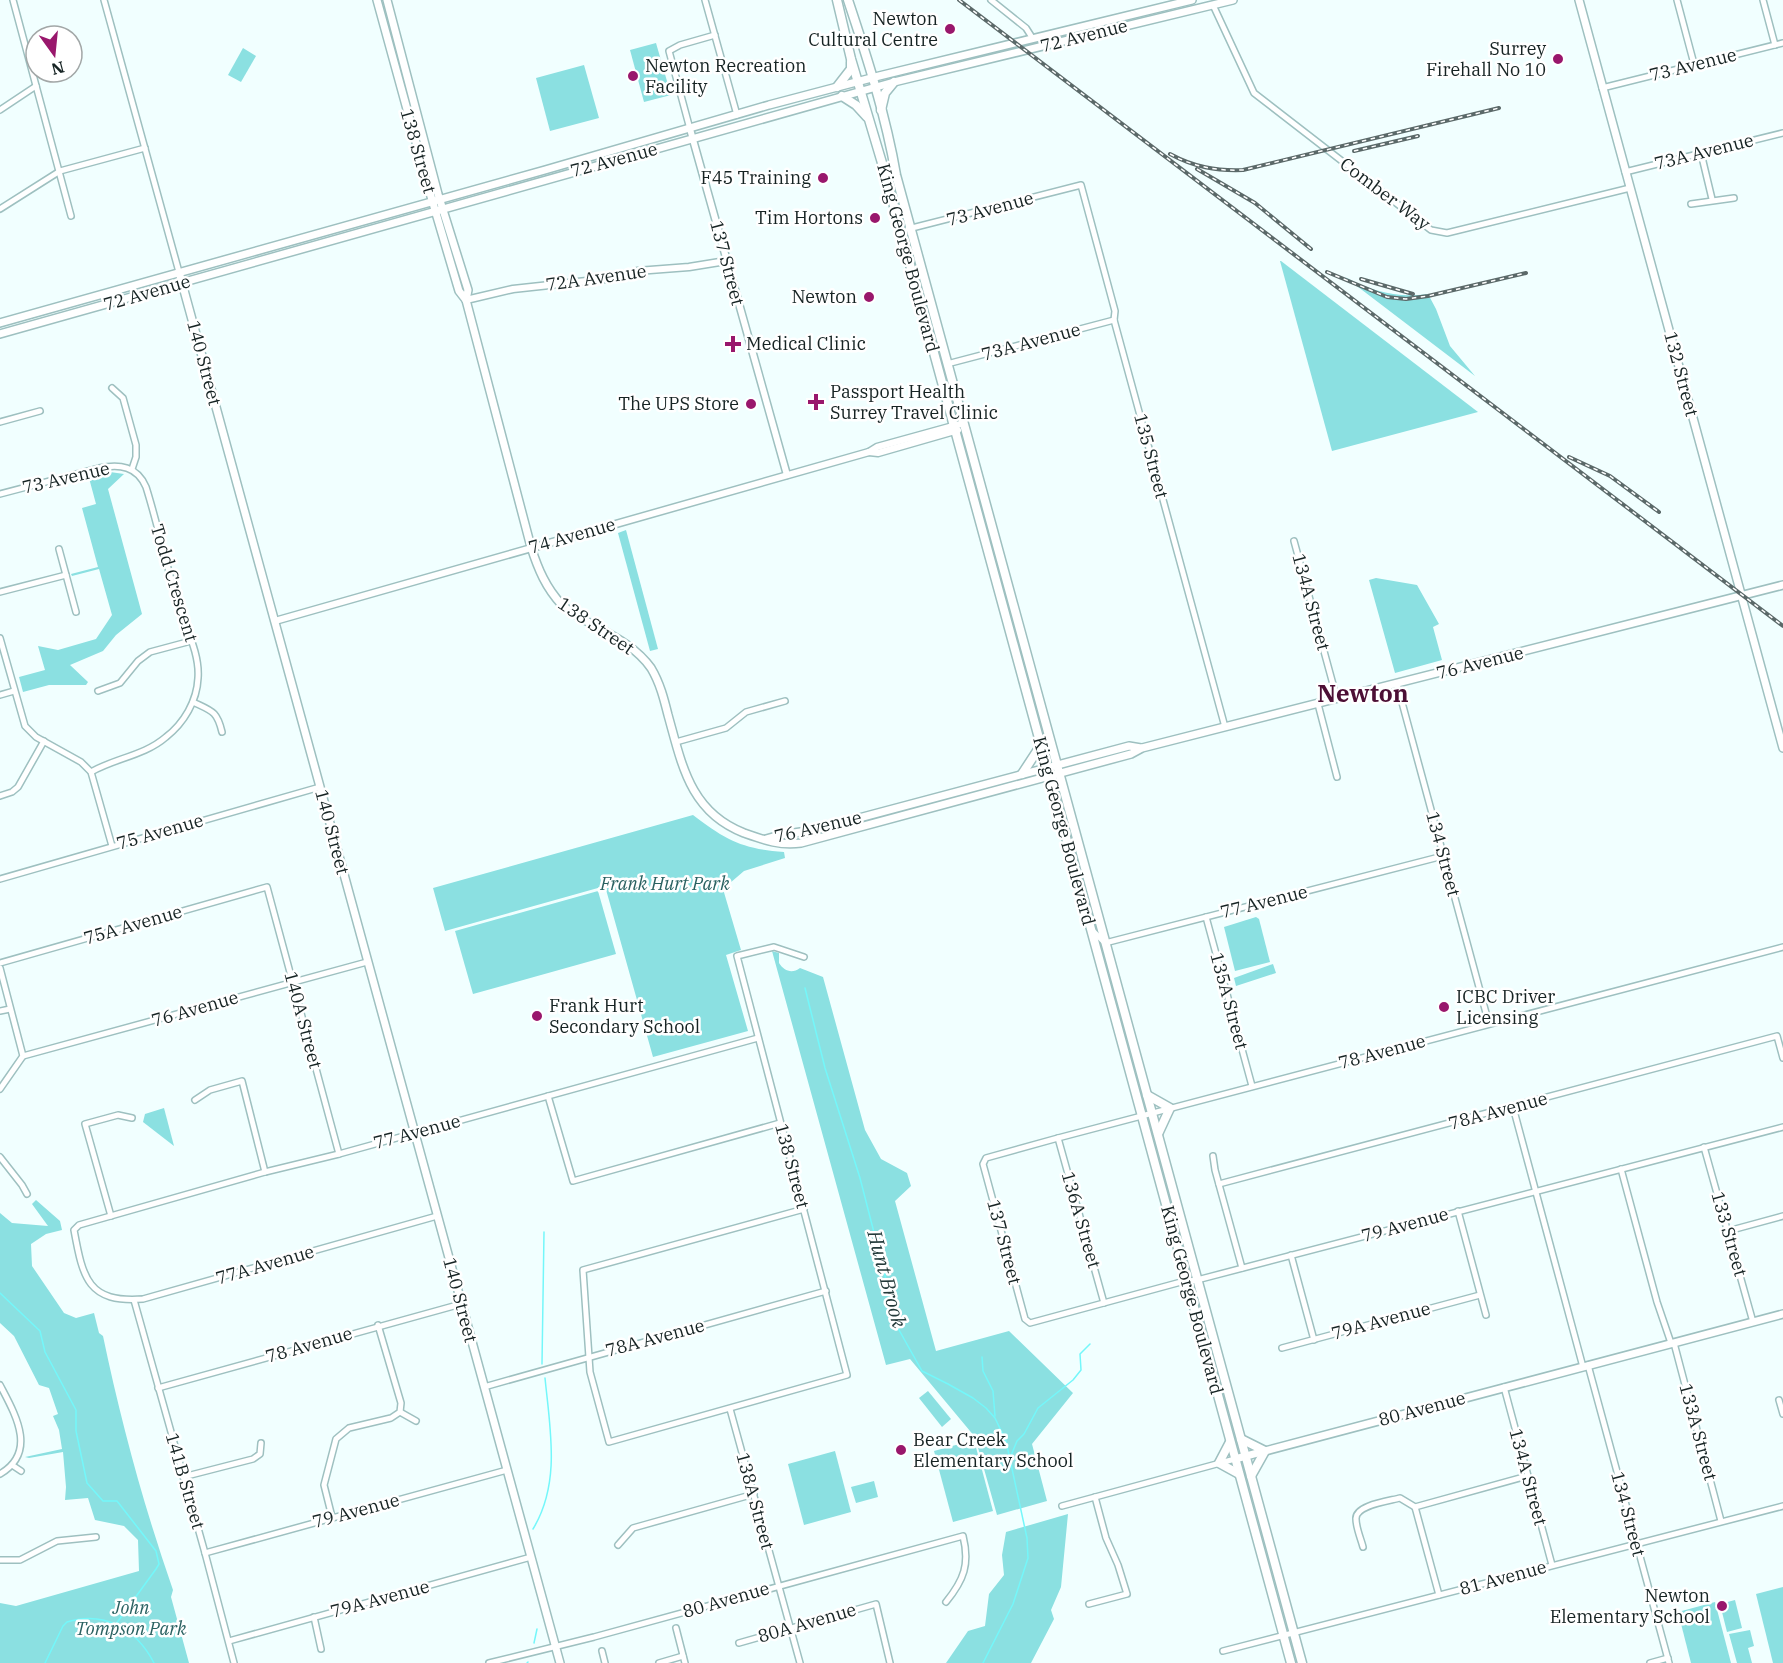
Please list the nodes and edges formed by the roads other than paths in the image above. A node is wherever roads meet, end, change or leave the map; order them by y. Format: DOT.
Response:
graph roads {
  1 [pos="13,0"];
  2 [pos="104,0"];
  3 [pos="377,0"];
  4 [pos="387,0"];
  5 [pos="705,0"];
  6 [pos="837,0"];
  7 [pos="848,0"];
  8 [pos="991,0"];
  9 [pos="1192,0"];
  10 [pos="1233,0"];
  11 [pos="1579,0"];
  12 [pos="1677,0"];
  13 [pos="1763,0"];
  14 [pos="1212,2"];
  15 [pos="715,35"];
  16 [pos="1033,39"];
  17 [pos="1783,43"];
  18 [pos="1775,45"];
  19 [pos="851,59"];
  20 [pos="1694,64"];
  21 [pos="858,82"];
  22 [pos="894,82"];
  23 [pos="873,83"];
  24 [pos="36,86"];
  25 [pos="837,87"];
  26 [pos="1602,88"];
  27 [pos="861,91"];
  28 [pos="842,96"];
  29 [pos="0,110"];
  30 [pos="881,113"];
  31 [pos="737,115"];
  32 [pos="869,120"];
  33 [pos="690,129"];
  34 [pos="1783,133"];
  35 [pos="693,138"];
  36 [pos="145,148"];
  37 [pos="1701,153"];
  38 [pos="60,171"];
  39 [pos="1625,172"];
  40 [pos="1081,185"];
  41 [pos="1630,188"];
  42 [pos="1734,198"];
  43 [pos="436,200"];
  44 [pos="1712,200"];
  45 [pos="1691,204"];
  46 [pos="0,209"];
  47 [pos="439,209"];
  48 [pos="71,216"];
  49 [pos="910,229"];
  50 [pos="900,230"];
  51 [pos="726,261"];
  52 [pos="179,272"];
  53 [pos="182,283"];
  54 [pos="466,300"];
  55 [pos="919,300"];
  56 [pos="1114,320"];
  57 [pos="0,323"];
  58 [pos="0,334"];
  59 [pos="947,364"];
  60 [pos="112,388"];
  61 [pos="40,411"];
  62 [pos="0,422"];
  63 [pos="964,425"];
  64 [pos="954,428"];
  65 [pos="132,469"];
  66 [pos="787,476"];
  67 [pos="0,494"];
  68 [pos="1294,541"];
  69 [pos="531,547"];
  70 [pos="59,549"];
  71 [pos="66,575"];
  72 [pos="1783,585"];
  73 [pos="0,591"];
  74 [pos="1742,596"];
  75 [pos="76,612"];
  76 [pos="275,621"];
  77 [pos="0,638"];
  78 [pos="191,641"];
  79 [pos="1397,684"];
  80 [pos="14,691"];
  81 [pos="98,691"];
  82 [pos="0,694"];
  83 [pos="1337,699"];
  84 [pos="784,701"];
  85 [pos="194,702"];
  86 [pos="1318,704"];
  87 [pos="1225,727"];
  88 [pos="222,732"];
  89 [pos="44,741"];
  90 [pos="676,742"];
  91 [pos="1041,745"];
  92 [pos="1783,748"];
  93 [pos="1052,770"];
  94 [pos="92,772"];
  95 [pos="1022,774"];
  96 [pos="1337,777"];
  97 [pos="320,787"];
  98 [pos="0,796"];
  99 [pos="864,816"];
  100 [pos="766,839"];
  101 [pos="801,843"];
  102 [pos="112,846"];
  103 [pos="1443,856"];
  104 [pos="0,879"];
  105 [pos="267,887"];
  106 [pos="1206,917"];
  107 [pos="1091,928"];
  108 [pos="1105,943"];
  109 [pos="1783,947"];
  110 [pos="804,957"];
  111 [pos="367,962"];
  112 [pos="0,963"];
  113 [pos="0,968"];
  114 [pos="292,981"];
  115 [pos="10,1009"];
  116 [pos="0,1011"];
  117 [pos="1490,1024"];
  118 [pos="758,1038"];
  119 [pos="23,1056"];
  120 [pos="1783,1058"];
  121 [pos="1252,1086"];
  122 [pos="0,1089"];
  123 [pos="1147,1095"];
  124 [pos="548,1096"];
  125 [pos="195,1100"];
  126 [pos="1513,1107"];
  127 [pos="1170,1108"];
  128 [pos="1152,1113"];
  129 [pos="1142,1116"];
  130 [pos="132,1118"];
  131 [pos="780,1123"];
  132 [pos="1783,1127"];
  133 [pos="414,1134"];
  134 [pos="1158,1134"];
  135 [pos="1058,1138"];
  136 [pos="1704,1147"];
  137 [pos="339,1154"];
  138 [pos="1214,1156"];
  139 [pos="0,1157"];
  140 [pos="983,1161"];
  141 [pos="1621,1169"];
  142 [pos="265,1172"];
  143 [pos="1219,1184"];
  144 [pos="1535,1191"];
  145 [pos="27,1194"];
  146 [pos="804,1209"];
  147 [pos="1458,1211"];
  148 [pos="111,1216"];
  149 [pos="436,1216"];
  150 [pos="1783,1216"];
  151 [pos="1728,1231"];
  152 [pos="1291,1255"];
  153 [pos="1242,1268"];
  154 [pos="1197,1280"];
  155 [pos="1186,1281"];
  156 [pos="94,1290"];
  157 [pos="826,1291"];
  158 [pos="1480,1295"];
  159 [pos="134,1300"];
  160 [pos="1104,1303"];
  161 [pos="461,1304"];
  162 [pos="1783,1314"];
  163 [pos="1486,1315"];
  164 [pos="1753,1322"];
  165 [pos="1027,1323"];
  166 [pos="378,1325"];
  167 [pos="1314,1340"];
  168 [pos="1672,1343"];
  169 [pos="1282,1348"];
  170 [pos="589,1357"];
  171 [pos="1585,1366"];
  172 [pos="0,1386"];
  173 [pos="484,1387"];
  174 [pos="158,1388"];
  175 [pos="1504,1388"];
  176 [pos="1779,1400"];
  177 [pos="730,1409"];
  178 [pos="400,1412"];
  179 [pos="1783,1414"];
  180 [pos="416,1421"];
  181 [pos="1241,1439"];
  182 [pos="1230,1442"];
  183 [pos="261,1443"];
  184 [pos="1265,1451"];
  185 [pos="1245,1456"];
  186 [pos="1235,1459"];
  187 [pos="1219,1463"];
  188 [pos="12,1465"];
  189 [pos="507,1470"];
  190 [pos="21,1471"];
  191 [pos="0,1474"];
  192 [pos="1239,1474"];
  193 [pos="1251,1476"];
  194 [pos="1527,1476"];
  195 [pos="183,1477"];
  196 [pos="753,1494"];
  197 [pos="1095,1497"];
  198 [pos="1062,1506"];
  199 [pos="1783,1506"];
  200 [pos="1415,1507"];
  201 [pos="332,1518"];
  202 [pos="1721,1521"];
  203 [pos="96,1537"];
  204 [pos="1636,1544"];
  205 [pos="618,1545"];
  206 [pos="1363,1547"];
  207 [pos="205,1552"];
  208 [pos="531,1557"];
  209 [pos="0,1560"];
  210 [pos="1551,1566"];
  211 [pos="778,1585"];
  212 [pos="1439,1595"];
  213 [pos="946,1602"];
  214 [pos="1089,1604"];
  215 [pos="314,1617"];
  216 [pos="790,1627"];
  217 [pos="676,1628"];
  218 [pos="1294,1633"];
  219 [pos="1283,1635"];
  220 [pos="229,1641"];
  221 [pos="739,1643"];
  222 [pos="556,1646"];
  223 [pos="321,1649"];
  224 [pos="602,1651"];
  225 [pos="1222,1651"];
  226 [pos="683,1656"];
  227 [pos="1668,1661"];
  228 [pos="234,1663"];
  229 [pos="489,1663"];
  230 [pos="560,1663"];
  231 [pos="605,1663"];
  232 [pos="659,1663"];
  233 [pos="685,1663"];
  234 [pos="800,1663"];
  235 [pos="890,1663"];
  236 [pos="1291,1663"];
  237 [pos="1302,1663"];
  238 [pos="1650,1663"];
  1 -- 24 [label="street"];
  2 -- 36 [label="street, 140 Street"];
  3 -- 43 [label="main road, 138 Street"];
  4 -- 43 [label="main road, 138 Street"];
  5 -- 15 [label="street"];
  6 -- 19 [label="main road, King George Boulevard"];
  7 -- 23 [label="main road, King George Boulevard"];
  8 -- 16 [label="street"];
  9 -- 16 [label="main road, 72 Avenue"];
  10 -- 14 [label="main road, 72 Avenue"];
  11 -- 26 [label="main road, 132 Street"];
  12 -- 20 [label="street"];
  13 -- 18 [label="street"];
  14 -- 22 [label="main road, 72 Avenue"];
  14 -- 41 [label="street, Comber Way"];
  15 -- 31 [label="street"];
  15 -- 33 [label="street, 137 Street"];
  16 -- 23 [label="main road, 72 Avenue"];
  17 -- 18 [label="street, 73 Avenue"];
  18 -- 20 [label="street, 73 Avenue"];
  19 -- 21 [label="main road, King George Boulevard"];
  19 -- 25 [label="main road"];
  20 -- 26 [label="street, 73 Avenue"];
  21 -- 23 [label="main road, 72 Avenue"];
  21 -- 25 [label="main road, 72 Avenue"];
  21 -- 27 [label="main road, King George Boulevard"];
  22 -- 23 [label="main road, 72 Avenue"];
  22 -- 30 [label="main road"];
  23 -- 27 [label="main road, 72 Avenue"];
  23 -- 30 [label="main road, King George Boulevard"];
  24 -- 29 [label="street"];
  24 -- 38 [label="street"];
  25 -- 31 [label="main road, 72 Avenue"];
  26 -- 39 [label="main road, 132 Street"];
  27 -- 28 [label="main road, 72 Avenue"];
  27 -- 32 [label="main road, King George Boulevard"];
  28 -- 32 [label="main road"];
  28 -- 35 [label="main road, 72 Avenue"];
  30 -- 49 [label="main road, King George Boulevard"];
  31 -- 33 [label="main road, 72 Avenue"];
  32 -- 50 [label="main road, King George Boulevard"];
  33 -- 35 [label="street, 137 Street"];
  33 -- 43 [label="main road, 72 Avenue"];
  34 -- 37 [label="street, 73A Avenue"];
  35 -- 47 [label="main road, 72 Avenue"];
  35 -- 51 [label="street, 137 Street"];
  36 -- 38 [label="street"];
  36 -- 52 [label="street, 140 Street"];
  37 -- 39 [label="street, 73A Avenue"];
  37 -- 44 [label="street"];
  38 -- 46 [label="street"];
  38 -- 48 [label="street"];
  39 -- 41 [label="main road, 132 Street"];
  40 -- 49 [label="street, 73 Avenue"];
  40 -- 56 [label="street, 135 Street"];
  41 -- 74 [label="main road, 132 Street"];
  42 -- 44 [label="street"];
  43 -- 47 [label="main road, 138 Street"];
  43 -- 52 [label="main road, 72 Avenue"];
  44 -- 45 [label="street"];
  47 -- 53 [label="main road, 72 Avenue"];
  47 -- 54 [label="main road, 138 Street"];
  49 -- 50 [label="street, 73 Avenue"];
  49 -- 59 [label="main road, King George Boulevard"];
  50 -- 55 [label="main road, King George Boulevard"];
  51 -- 54 [label="street, 72A Avenue"];
  51 -- 66 [label="street, 137 Street"];
  52 -- 53 [label="main road, 140 Street"];
  52 -- 57 [label="main road, 72 Avenue"];
  53 -- 58 [label="main road, 72 Avenue"];
  53 -- 76 [label="main road, 140 Street"];
  54 -- 69 [label="main road, 138 Street"];
  55 -- 59 [label="main road"];
  55 -- 64 [label="main road, King George Boulevard"];
  56 -- 59 [label="street, 73A Avenue"];
  56 -- 87 [label="street, 135 Street"];
  59 -- 63 [label="main road, King George Boulevard"];
  60 -- 65 [label="street"];
  61 -- 62 [label="street"];
  63 -- 64 [label="street, 74 Avenue"];
  63 -- 93 [label="main road, King George Boulevard"];
  64 -- 66 [label="street, 74 Avenue"];
  64 -- 91 [label="main road, King George Boulevard"];
  65 -- 67 [label="street, 73 Avenue"];
  65 -- 78 [label="street, Todd Crescent"];
  66 -- 69 [label="street, 74 Avenue"];
  68 -- 83 [label="street, 134A Street"];
  69 -- 76 [label="street, 74 Avenue"];
  69 -- 90 [label="main road, 138 Street"];
  70 -- 71 [label="street"];
  71 -- 73 [label="street"];
  71 -- 75 [label="street"];
  72 -- 74 [label="main road, 76 Avenue"];
  74 -- 79 [label="main road, 76 Avenue"];
  74 -- 92 [label="main road, 132 Street"];
  76 -- 97 [label="main road, 140 Street"];
  77 -- 80 [label="street"];
  78 -- 81 [label="street"];
  78 -- 85 [label="street, Todd Crescent"];
  79 -- 83 [label="main road, 76 Avenue"];
  79 -- 103 [label="street, 134 Street"];
  80 -- 82 [label="street"];
  80 -- 89 [label="street"];
  83 -- 86 [label="main road, 76 Avenue"];
  84 -- 90 [label="street"];
  85 -- 88 [label="street"];
  85 -- 94 [label="street, Todd Crescent"];
  86 -- 87 [label="main road, 76 Avenue"];
  86 -- 96 [label="street"];
  87 -- 93 [label="main road, 76 Avenue"];
  89 -- 94 [label="street"];
  89 -- 98 [label="street"];
  90 -- 100 [label="main road, 138 Street"];
  91 -- 93 [label="main road, King George Boulevard"];
  91 -- 95 [label="main road"];
  93 -- 95 [label="main road, 76 Avenue"];
  93 -- 101 [label="main road, 76 Avenue"];
  93 -- 107 [label="main road, King George Boulevard"];
  93 -- 108 [label="main road, King George Boulevard"];
  94 -- 102 [label="street"];
  95 -- 99 [label="main road, 76 Avenue"];
  97 -- 102 [label="street, 75 Avenue"];
  97 -- 111 [label="main road, 140 Street"];
  99 -- 100 [label="main road, 76 Avenue"];
  99 -- 101 [label="main road"];
  100 -- 101 [label="main road, 76 Avenue"];
  102 -- 104 [label="street, 75 Avenue"];
  103 -- 106 [label="street, 77 Avenue"];
  103 -- 117 [label="street, 134 Street"];
  105 -- 112 [label="street, 75A Avenue"];
  105 -- 114 [label="street, 140A Street"];
  106 -- 108 [label="street, 77 Avenue"];
  106 -- 121 [label="street, 135A Street"];
  107 -- 108 [label="street"];
  107 -- 129 [label="main road, King George Boulevard"];
  108 -- 123 [label="main road, King George Boulevard"];
  109 -- 117 [label="street, 78 Avenue"];
  110 -- 118 [label="street, 138 Street"];
  111 -- 114 [label="street, 76 Avenue"];
  111 -- 133 [label="main road, 140 Street"];
  113 -- 115 [label="street"];
  114 -- 119 [label="street, 76 Avenue"];
  114 -- 137 [label="street, 140A Street"];
  115 -- 116 [label="street"];
  115 -- 119 [label="street"];
  117 -- 121 [label="street, 78 Avenue"];
  118 -- 124 [label="street, 77 Avenue"];
  118 -- 131 [label="street, 138 Street"];
  119 -- 122 [label="street"];
  120 -- 126 [label="street, 78A Avenue"];
  121 -- 127 [label="street, 78 Avenue"];
  123 -- 127 [label="main road"];
  123 -- 128 [label="main road, King George Boulevard"];
  124 -- 131 [label="street"];
  124 -- 133 [label="street, 77 Avenue"];
  125 -- 142 [label="street"];
  126 -- 143 [label="street, 78A Avenue"];
  126 -- 144 [label="street, 134 Street"];
  127 -- 128 [label="street, 78 Avenue"];
  127 -- 134 [label="main road"];
  128 -- 129 [label="street, 78 Avenue"];
  128 -- 134 [label="main road, King George Boulevard"];
  129 -- 135 [label="street, 78 Avenue"];
  129 -- 155 [label="main road, King George Boulevard"];
  130 -- 148 [label="street"];
  131 -- 146 [label="street, 138 Street"];
  132 -- 136 [label="street, 79 Avenue"];
  133 -- 137 [label="street, 77 Avenue"];
  133 -- 149 [label="main road, 140 Street"];
  134 -- 154 [label="main road, King George Boulevard"];
  135 -- 140 [label="street, 78 Avenue"];
  135 -- 160 [label="street, 136A Street"];
  136 -- 141 [label="street, 79 Avenue"];
  136 -- 151 [label="street, 133 Street"];
  137 -- 142 [label="street, 77 Avenue"];
  138 -- 143 [label="street"];
  139 -- 145 [label="street"];
  140 -- 165 [label="street, 137 Street"];
  141 -- 144 [label="street, 79 Avenue"];
  141 -- 168 [label="street, 133A Street"];
  142 -- 148 [label="street, 77 Avenue"];
  143 -- 153 [label="street"];
  144 -- 147 [label="street, 79 Avenue"];
  144 -- 171 [label="street, 134 Street"];
  146 -- 157 [label="street, 138 Street"];
  146 -- 170 [label="street"];
  147 -- 152 [label="street, 79 Avenue"];
  147 -- 158 [label="street"];
  148 -- 156 [label="street, 77 Avenue"];
  149 -- 159 [label="street, 77A Avenue"];
  149 -- 161 [label="main road, 140 Street"];
  150 -- 151 [label="street"];
  151 -- 164 [label="street, 133 Street"];
  152 -- 153 [label="street, 79 Avenue"];
  152 -- 167 [label="street"];
  153 -- 154 [label="street, 79 Avenue"];
  154 -- 155 [label="street, 79 Avenue"];
  154 -- 181 [label="main road, King George Boulevard"];
  155 -- 160 [label="street, 79 Avenue"];
  155 -- 182 [label="main road, King George Boulevard"];
  156 -- 159 [label="street, 77A Avenue"];
  157 -- 170 [label="street, 78A Avenue"];
  157 -- 177 [label="street, 138 Street"];
  158 -- 163 [label="street"];
  158 -- 167 [label="street, 79A Avenue"];
  159 -- 174 [label="street, 141B Street"];
  160 -- 165 [label="street, 79 Avenue"];
  161 -- 166 [label="street, 78 Avenue"];
  161 -- 173 [label="main road, 140 Street"];
  162 -- 164 [label="main road, 80 Avenue"];
  164 -- 168 [label="main road, 80 Avenue"];
  166 -- 174 [label="street, 78 Avenue"];
  166 -- 178 [label="street"];
  167 -- 169 [label="street, 79A Avenue"];
  168 -- 171 [label="main road, 80 Avenue"];
  168 -- 202 [label="street, 133A Street"];
  170 -- 173 [label="street, 78A Avenue"];
  170 -- 177 [label="street"];
  171 -- 175 [label="main road, 80 Avenue"];
  171 -- 204 [label="street, 134 Street"];
  172 -- 188 [label="street"];
  173 -- 189 [label="main road, 140 Street"];
  174 -- 195 [label="street, 141B Street"];
  175 -- 184 [label="main road, 80 Avenue"];
  175 -- 194 [label="street, 134A Street"];
  176 -- 179 [label="street"];
  177 -- 196 [label="street, 138A Street"];
  178 -- 180 [label="street"];
  178 -- 201 [label="street"];
  181 -- 184 [label="main road"];
  181 -- 185 [label="main road, King George Boulevard"];
  182 -- 186 [label="main road, King George Boulevard"];
  182 -- 187 [label="main road"];
  183 -- 195 [label="street"];
  184 -- 185 [label="main road, 80 Avenue"];
  184 -- 193 [label="main road"];
  185 -- 186 [label="main road, 80 Avenue"];
  185 -- 193 [label="main road, King George Boulevard"];
  186 -- 187 [label="street, 80 Avenue"];
  186 -- 192 [label="main road, King George Boulevard"];
  187 -- 192 [label="main road"];
  187 -- 197 [label="street, 80 Avenue"];
  188 -- 190 [label="street"];
  188 -- 191 [label="street"];
  189 -- 201 [label="street, 79 Avenue"];
  189 -- 208 [label="main road, 140 Street"];
  192 -- 219 [label="main road, King George Boulevard"];
  193 -- 218 [label="main road, King George Boulevard"];
  194 -- 200 [label="street"];
  194 -- 210 [label="street, 134A Street"];
  195 -- 207 [label="street, 141B Street"];
  196 -- 205 [label="street"];
  196 -- 211 [label="street, 138A Street"];
  197 -- 198 [label="street, 80 Avenue"];
  197 -- 214 [label="street"];
  199 -- 202 [label="street, 81 Avenue"];
  200 -- 206 [label="street"];
  200 -- 212 [label="street"];
  201 -- 207 [label="street, 79 Avenue"];
  202 -- 204 [label="street, 81 Avenue"];
  203 -- 209 [label="street"];
  204 -- 210 [label="street, 81 Avenue"];
  204 -- 227 [label="street, 134 Street"];
  207 -- 220 [label="street, 141B Street"];
  208 -- 215 [label="street, 79A Avenue"];
  208 -- 222 [label="main road, 140 Street"];
  210 -- 212 [label="street, 81 Avenue"];
  211 -- 213 [label="street, 80 Avenue"];
  211 -- 216 [label="street, 138A Street"];
  211 -- 222 [label="street, 80 Avenue"];
  212 -- 218 [label="street, 81 Avenue"];
  215 -- 220 [label="street, 79A Avenue"];
  215 -- 223 [label="street"];
  216 -- 221 [label="street, 80A Avenue"];
  216 -- 234 [label="street, 138A Street"];
  216 -- 235 [label="street, 80A Avenue"];
  217 -- 226 [label="street"];
  218 -- 219 [label="street, 81 Avenue"];
  218 -- 237 [label="main road, King George Boulevard"];
  219 -- 225 [label="street, 81 Avenue"];
  219 -- 236 [label="main road, King George Boulevard"];
  220 -- 228 [label="street, 141B Street"];
  222 -- 229 [label="street, 80 Avenue"];
  222 -- 230 [label="main road, 140 Street"];
  224 -- 231 [label="street"];
  226 -- 232 [label="street"];
  226 -- 233 [label="street"];
  227 -- 238 [label="street"];
}
